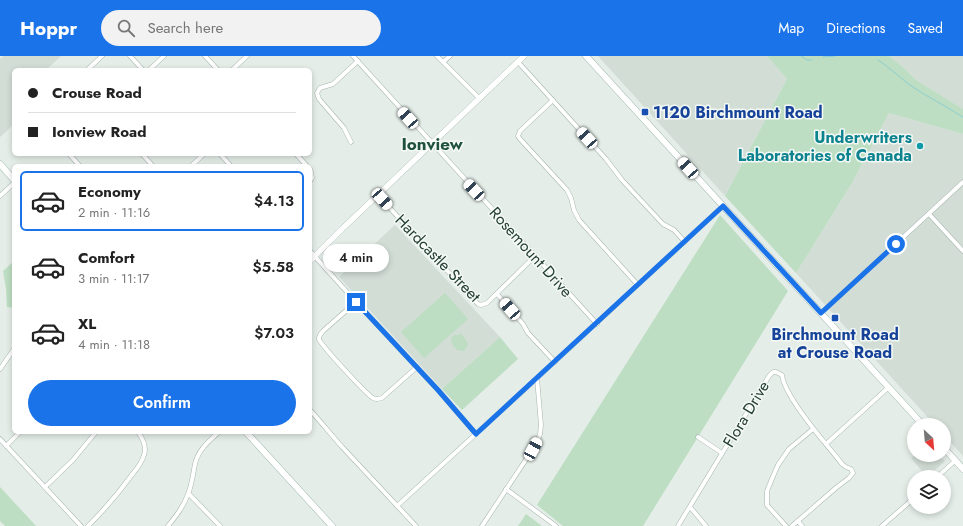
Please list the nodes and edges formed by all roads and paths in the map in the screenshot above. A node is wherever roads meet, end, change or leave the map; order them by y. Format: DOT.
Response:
graph roads {
  1 [pos="102,56"];
  2 [pos="130,56"];
  3 [pos="164,56"];
  4 [pos="205,56"];
  5 [pos="247,56"];
  6 [pos="353,56"];
  7 [pos="437,56"];
  8 [pos="450,56"];
  9 [pos="524,56"];
  10 [pos="586,56"];
  11 [pos="358,62"];
  12 [pos="444,62"];
  13 [pos="518,62"];
  14 [pos="89,68"];
  15 [pos="141,68"];
  16 [pos="151,68"];
  17 [pos="216,68"];
  18 [pos="234,68"];
  19 [pos="479,98"];
  20 [pos="553,100"];
  21 [pos="351,142"];
  22 [pos="432,143"];
  23 [pos="71,156"];
  24 [pos="144,156"];
  25 [pos="202,156"];
  26 [pos="222,156"];
  27 [pos="298,156"];
  28 [pos="0,164"];
  29 [pos="78,164"];
  30 [pos="151,164"];
  31 [pos="193,164"];
  32 [pos="230,164"];
  33 [pos="305,164"];
  34 [pos="12,179"];
  35 [pos="963,182"];
  36 [pos="12,183"];
  37 [pos="378,195"];
  38 [pos="0,196"];
  39 [pos="723,206"];
  40 [pos="929,214"];
  41 [pos="685,242"];
  42 [pos="963,251"];
  43 [pos="535,256"];
  44 [pos="312,258"];
  45 [pos="638,285"];
  46 [pos="497,294"];
  47 [pos="356,302"];
  48 [pos="821,313"];
  49 [pos="597,324"];
  50 [pos="12,352"];
  51 [pos="555,362"];
  52 [pos="417,367"];
  53 [pos="0,369"];
  54 [pos="537,378"];
  55 [pos="889,387"];
  56 [pos="312,412"];
  57 [pos="917,418"];
  58 [pos="813,429"];
  59 [pos="18,434"];
  60 [pos="94,434"];
  61 [pos="139,434"];
  62 [pos="217,434"];
  63 [pos="248,434"];
  64 [pos="476,434"];
  65 [pos="698,437"];
  66 [pos="0,439"];
  67 [pos="826,444"];
  68 [pos="6,446"];
  69 [pos="722,453"];
  70 [pos="951,455"];
  71 [pos="956,460"];
  72 [pos="963,469"];
  73 [pos="945,470"];
  74 [pos="45,487"];
  75 [pos="506,489"];
  76 [pos="188,494"];
  77 [pos="907,504"];
  78 [pos="397,506"];
  79 [pos="690,507"];
  80 [pos="798,521"];
  81 [pos="81,526"];
  82 [pos="88,526"];
  83 [pos="168,526"];
  84 [pos="220,526"];
  85 [pos="332,526"];
  86 [pos="416,526"];
  87 [pos="482,526"];
  88 [pos="556,526"];
  89 [pos="678,526"];
  90 [pos="706,526"];
  91 [pos="786,526"];
  92 [pos="792,526"];
  93 [pos="802,526"];
  94 [pos="882,526"];
  1 -- 14 [label="street"];
  2 -- 15 [label="street"];
  3 -- 16 [label="street"];
  4 -- 17 [label="street"];
  5 -- 18 [label="street"];
  6 -- 11 [label="street, Rosemount Drive"];
  7 -- 12 [label="street"];
  8 -- 12 [label="street"];
  9 -- 13 [label="street"];
  10 -- 39 [label="main road"];
  11 -- 21 [label="street"];
  11 -- 22 [label="street, Rosemount Drive"];
  12 -- 19 [label="street"];
  13 -- 19 [label="street"];
  13 -- 20 [label="street"];
  19 -- 22 [label="street"];
  20 -- 41 [label="street"];
  20 -- 45 [label="street"];
  22 -- 37 [label="street"];
  22 -- 43 [label="street, Rosemount Drive"];
  23 -- 29 [label="street"];
  24 -- 30 [label="street"];
  25 -- 31 [label="street"];
  26 -- 32 [label="street"];
  27 -- 33 [label="street"];
  28 -- 34 [label="main road"];
  35 -- 40 [label="street"];
  36 -- 38 [label="street"];
  37 -- 44 [label="street"];
  37 -- 46 [label="street, Hardcastle Street"];
  39 -- 41 [label="street"];
  39 -- 48 [label="main road"];
  40 -- 42 [label="street"];
  40 -- 48 [label="street"];
  41 -- 45 [label="street"];
  43 -- 46 [label="street, Hardcastle Street"];
  43 -- 49 [label="street, Rosemount Drive"];
  44 -- 47 [label="street"];
  45 -- 49 [label="street"];
  46 -- 51 [label="street"];
  47 -- 52 [label="street"];
  47 -- 52 [label="street"];
  48 -- 55 [label="main road"];
  49 -- 51 [label="street"];
  50 -- 53 [label="street"];
  51 -- 54 [label="street"];
  52 -- 64 [label="street"];
  54 -- 64 [label="street"];
  54 -- 75 [label="street"];
  55 -- 57 [label="main road"];
  55 -- 67 [label="street"];
  56 -- 78 [label="street"];
  58 -- 67 [label="street, Flora Drive"];
  58 -- 69 [label="street, Flora Drive"];
  58 -- 91 [label="street"];
  59 -- 68 [label="street"];
  60 -- 74 [label="street"];
  61 -- 82 [label="street"];
  62 -- 76 [label="street"];
  63 -- 85 [label="main road"];
  64 -- 78 [label="street"];
  65 -- 69 [label="street"];
  66 -- 68 [label="street"];
  67 -- 80 [label="street, Flora Drive"];
  68 -- 74 [label="street"];
  69 -- 79 [label="street, Flora Drive"];
  70 -- 71 [label="main road"];
  71 -- 72 [label="main road"];
  71 -- 73 [label="street"];
  74 -- 81 [label="street"];
  75 -- 87 [label="street"];
  75 -- 88 [label="street"];
  76 -- 83 [label="street"];
  76 -- 84 [label="street"];
  77 -- 94 [label="street"];
  78 -- 86 [label="street"];
  79 -- 89 [label="street, Flora Drive"];
  79 -- 90 [label="street"];
  80 -- 92 [label="street"];
  80 -- 93 [label="street"];
}
